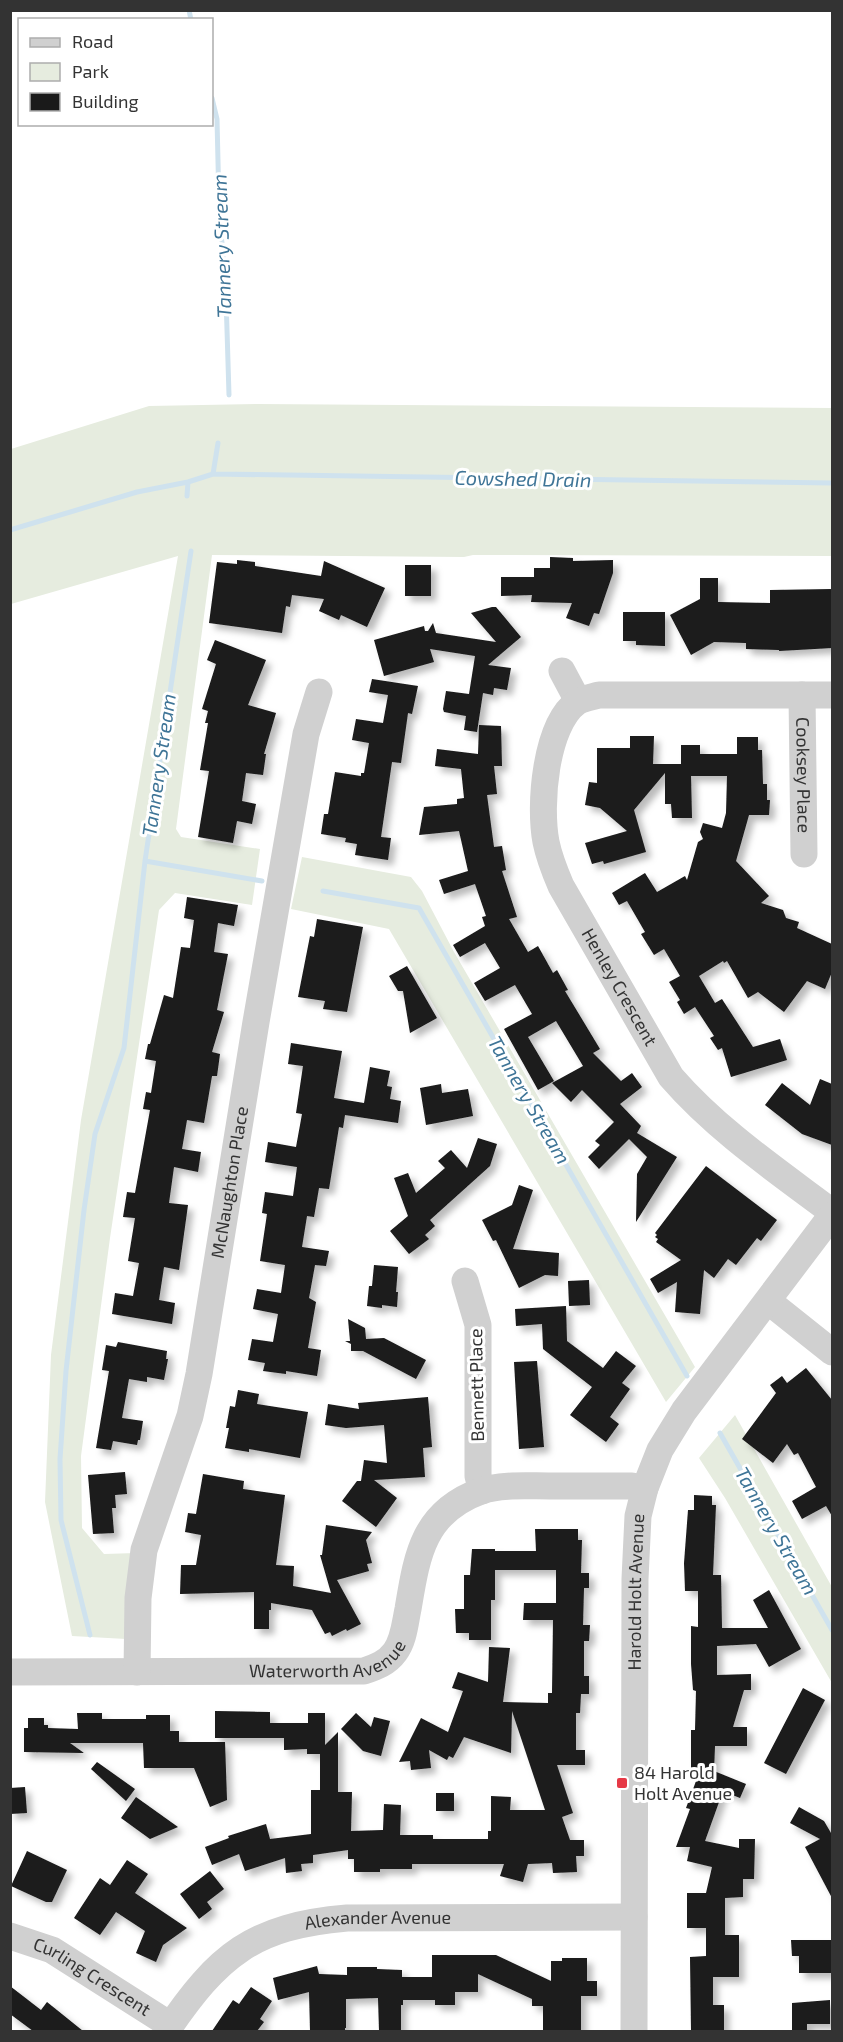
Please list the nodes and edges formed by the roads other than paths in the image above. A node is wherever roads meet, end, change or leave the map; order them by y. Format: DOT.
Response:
graph roads {
  1 [pos="562,670"];
  2 [pos="319,692"];
  3 [pos="802,695"];
  4 [pos="832,695"];
  5 [pos="578,701"];
  6 [pos="804,854"];
  7 [pos="832,1213"];
  8 [pos="465,1281"];
  9 [pos="768,1301"];
  10 [pos="832,1352"];
  11 [pos="645,1488"];
  12 [pos="482,1491"];
  13 [pos="10,1672"];
  14 [pos="137,1672"];
  15 [pos="634,1917"];
  16 [pos="10,1936"];
  17 [pos="168,2028"];
  18 [pos="634,2031"];
  1 -- 5 [label="street"];
  2 -- 14 [label="street, McNaughton Place"];
  3 -- 4 [label="street"];
  3 -- 5 [label="street"];
  3 -- 6 [label="street, Cooksey Place"];
  5 -- 7 [label="street, Henley Crescent"];
  7 -- 9 [label="street, Harold Holt Avenue"];
  8 -- 12 [label="street, Bennett Place"];
  9 -- 10 [label="street"];
  9 -- 11 [label="street, Harold Holt Avenue"];
  11 -- 12 [label="street, Waterworth Avenue"];
  11 -- 15 [label="street, Harold Holt Avenue"];
  12 -- 14 [label="street, Waterworth Avenue"];
  13 -- 14 [label="street, Waterworth Avenue"];
  15 -- 17 [label="street, Alexander Avenue"];
  15 -- 18 [label="street, Harold Holt Avenue"];
  16 -- 17 [label="street, Curling Crescent"];
}
